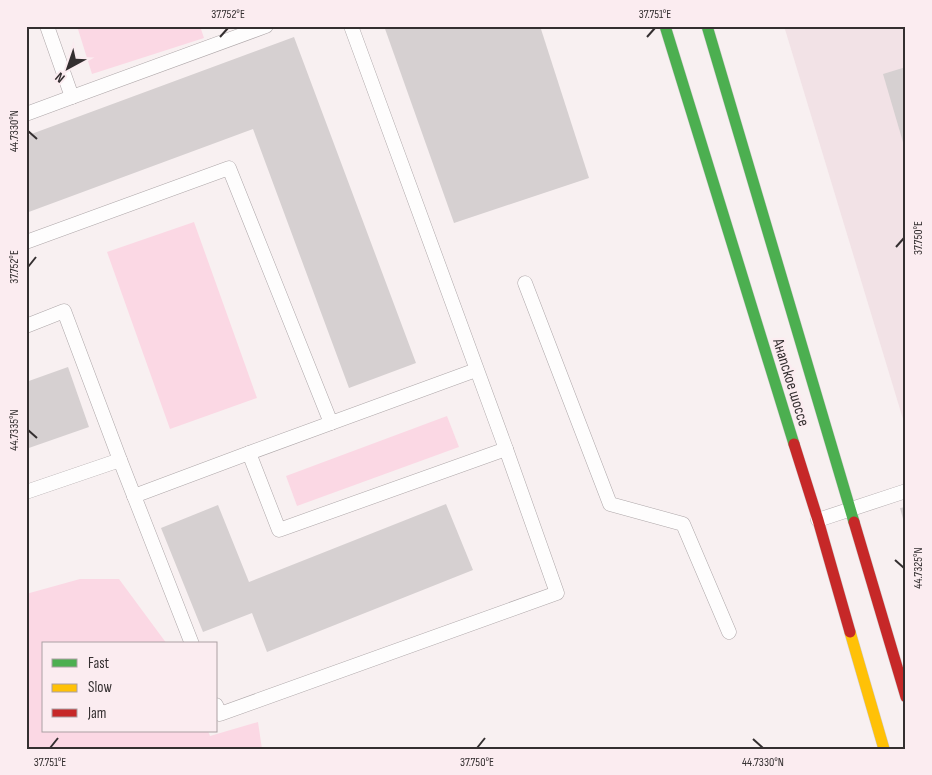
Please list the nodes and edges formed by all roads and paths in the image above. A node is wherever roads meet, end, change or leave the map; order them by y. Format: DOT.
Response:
graph roads {
  1 [pos="47,26"];
  2 [pos="266,26"];
  3 [pos="351,26"];
  4 [pos="665,26"];
  5 [pos="707,26"];
  6 [pos="72,97"];
  7 [pos="26,114"];
  8 [pos="26,242"];
  9 [pos="525,284"];
  10 [pos="27,324"];
  11 [pos="476,370"];
  12 [pos="331,423"];
  13 [pos="506,449"];
  14 [pos="249,453"];
  15 [pos="120,460"];
  16 [pos="906,491"];
  17 [pos="26,492"];
  18 [pos="134,496"];
  19 [pos="851,509"];
  20 [pos="818,520"];
  21 [pos="729,632"];
  22 [pos="191,642"];
  23 [pos="906,697"];
  24 [pos="218,710"];
  25 [pos="884,749"];
  1 -- 6 [label="lane"];
  2 -- 6 [label="lane"];
  3 -- 11 [label="lane"];
  4 -- 20 [label="highway, Анапское шоссе"];
  5 -- 19 [label="highway, Анапское шоссе"];
  6 -- 7 [label="lane"];
  8 -- 12 [label="lane"];
  9 -- 21 [label="lane"];
  10 -- 15 [label="lane"];
  11 -- 12 [label="lane"];
  11 -- 13 [label="lane"];
  12 -- 14 [label="lane"];
  13 -- 14 [label="lane"];
  13 -- 24 [label="lane"];
  14 -- 18 [label="lane"];
  15 -- 17 [label="lane"];
  15 -- 18 [label="lane"];
  16 -- 19 [label="lane"];
  18 -- 22 [label="lane"];
  19 -- 20 [label="lane"];
  19 -- 23 [label="highway, Анапское шоссе"];
  20 -- 25 [label="highway, Анапское шоссе"];
}
